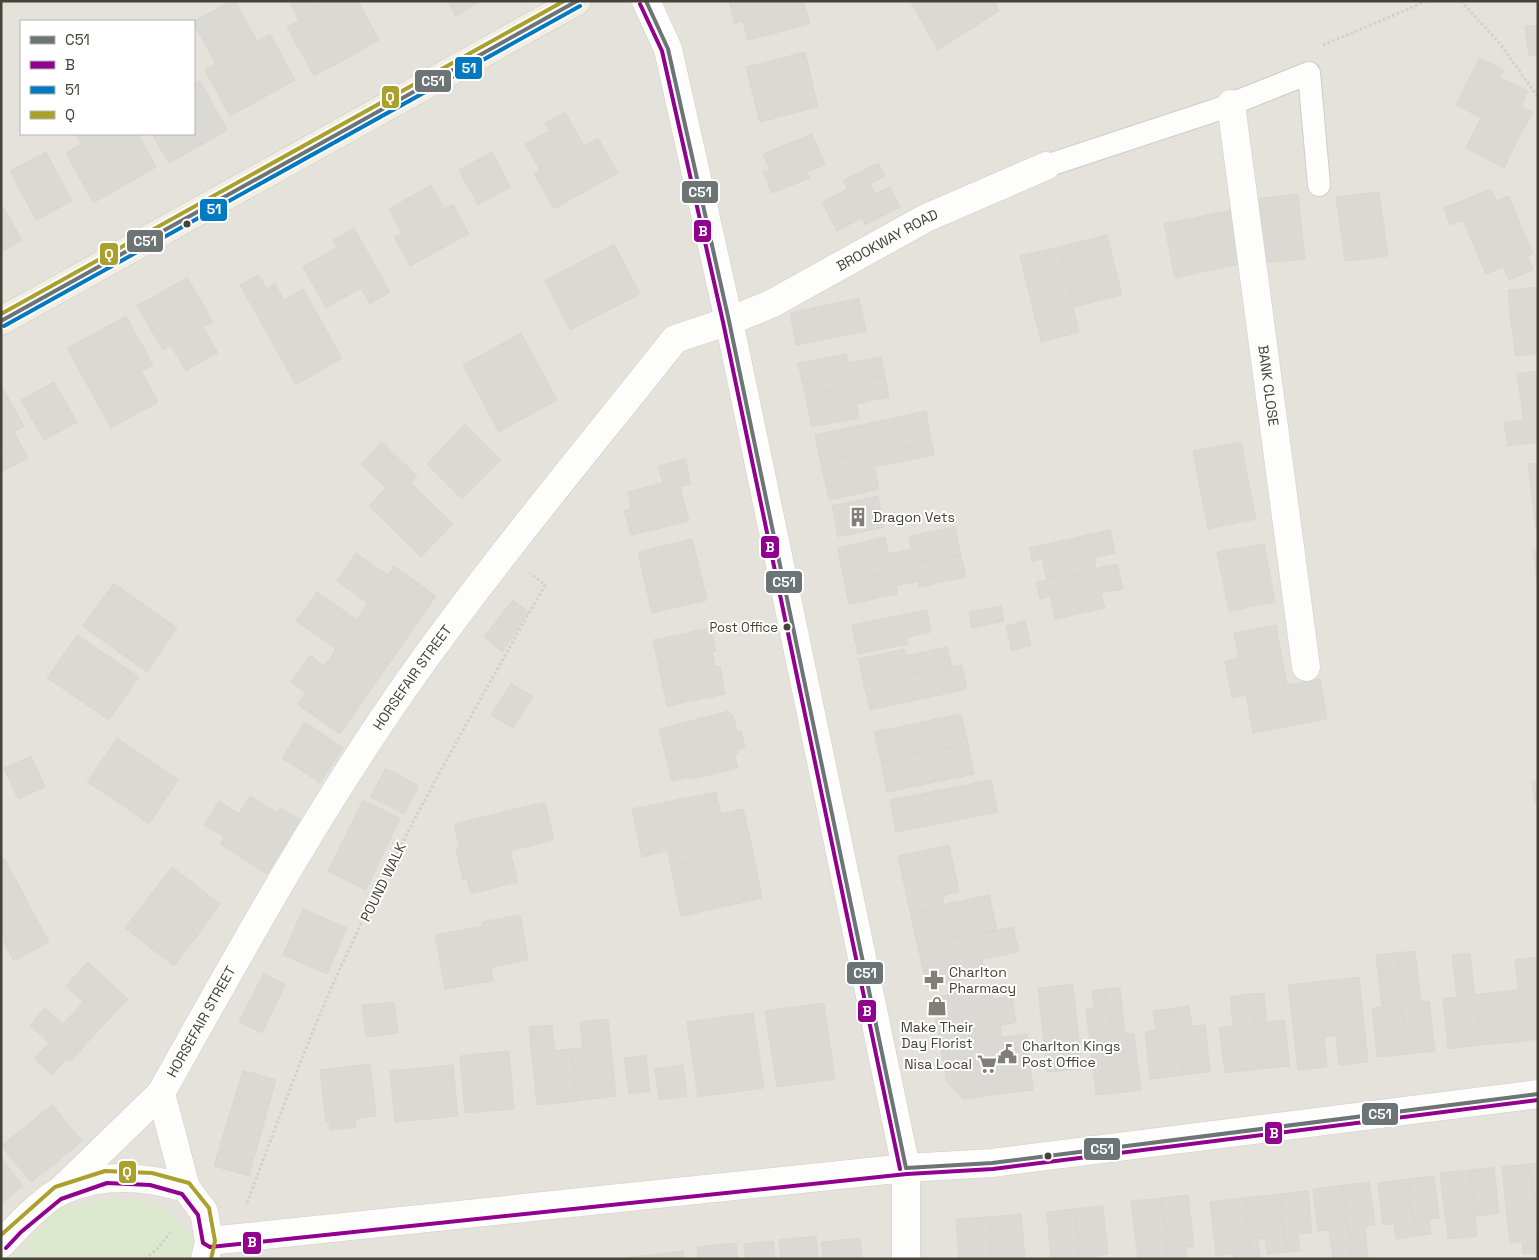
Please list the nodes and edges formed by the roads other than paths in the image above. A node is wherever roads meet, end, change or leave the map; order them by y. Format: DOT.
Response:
graph roads {
  1 [pos="577,1"];
  2 [pos="646,1"];
  3 [pos="1230,104"];
  4 [pos="1046,166"];
  5 [pos="1319,185"];
  6 [pos="1,320"];
  7 [pos="729,321"];
  8 [pos="1306,668"];
  9 [pos="161,1093"];
  10 [pos="1538,1094"];
  11 [pos="906,1168"];
  12 [pos="186,1188"];
  13 [pos="58,1193"];
  14 [pos="1,1244"];
  15 [pos="216,1246"];
  16 [pos="906,1259"];
  1 -- 6 [label="main road"];
  2 -- 7 [label="street"];
  3 -- 4 [label="lane"];
  3 -- 5 [label="lane"];
  3 -- 8 [label="street, BANK CLOSE"];
  4 -- 7 [label="street, BROOKWAY ROAD"];
  7 -- 9 [label="street, HORSEFAIR STREET"];
  7 -- 11 [label="street"];
  9 -- 12 [label="street, HORSEFAIR STREET"];
  9 -- 13 [label="street, HORSEFAIR STREET"];
  10 -- 11 [label="street"];
  11 -- 15 [label="street"];
  11 -- 16 [label="street"];
  12 -- 13 [label="street, HORSEFAIR STREET"];
  12 -- 15 [label="street, HORSEFAIR STREET"];
  13 -- 14 [label="street, HORSEFAIR STREET"];
}
